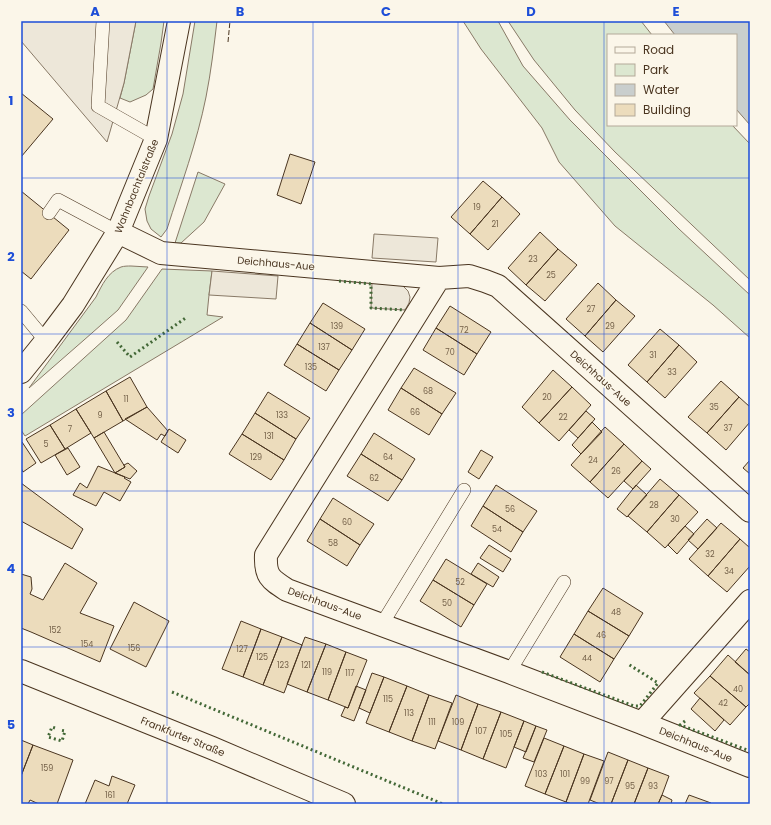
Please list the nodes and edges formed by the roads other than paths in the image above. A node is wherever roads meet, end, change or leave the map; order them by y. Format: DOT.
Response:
graph roads {
  1 [pos="104,21"];
  2 [pos="179,21"];
  3 [pos="156,139"];
  4 [pos="49,213"];
  5 [pos="118,232"];
  6 [pos="440,278"];
  7 [pos="21,311"];
  8 [pos="46,341"];
  9 [pos="21,372"];
  10 [pos="464,490"];
  11 [pos="750,511"];
  12 [pos="564,582"];
  13 [pos="750,601"];
  14 [pos="382,624"];
  15 [pos="21,671"];
  16 [pos="509,672"];
  17 [pos="642,723"];
  18 [pos="750,766"];
  19 [pos="344,804"];
  1 -- 3 [label="lane"];
  2 -- 3 [label="street, Wahnbachtalstraße"];
  3 -- 5 [label="street, Wahnbachtalstraße"];
  4 -- 5 [label="lane"];
  5 -- 6 [label="street, Deichhaus-Aue"];
  5 -- 8 [label="street, Wahnbachtalstraße"];
  6 -- 11 [label="street, Deichhaus-Aue"];
  6 -- 14 [label="street, Deichhaus-Aue"];
  7 -- 8 [label="lane"];
  8 -- 9 [label="street, Wahnbachtalstraße"];
  10 -- 14 [label="lane"];
  12 -- 16 [label="lane"];
  13 -- 17 [label="street"];
  14 -- 16 [label="street, Deichhaus-Aue"];
  15 -- 19 [label="street, Frankfurter Straße"];
  16 -- 17 [label="street, Deichhaus-Aue"];
  17 -- 18 [label="street, Deichhaus-Aue"];
}
